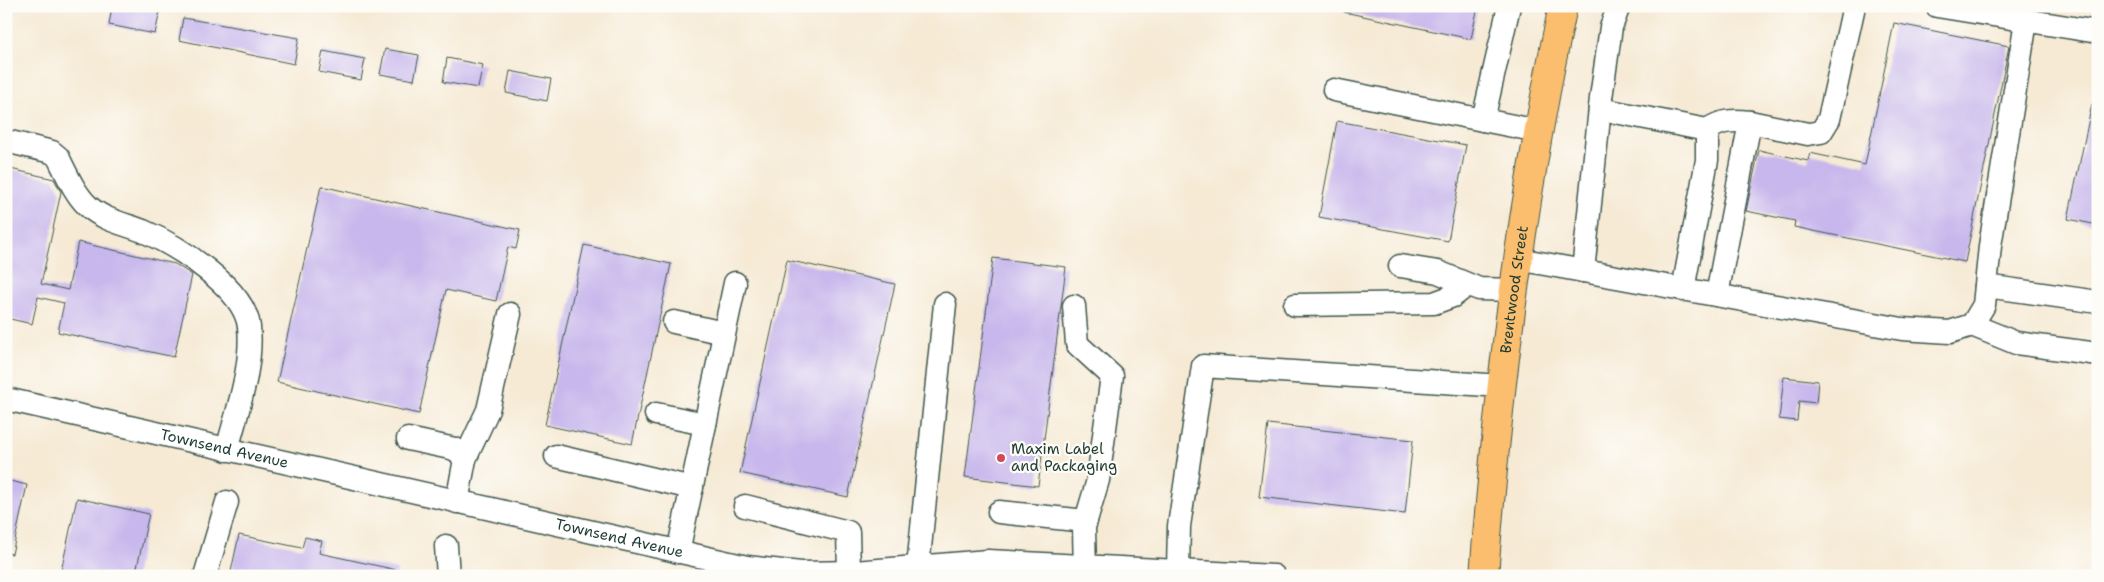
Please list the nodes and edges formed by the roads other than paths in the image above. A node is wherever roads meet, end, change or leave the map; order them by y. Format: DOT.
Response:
graph roads {
  1 [pos="1509,6"];
  2 [pos="1563,6"];
  3 [pos="1619,6"];
  4 [pos="1854,6"];
  5 [pos="1937,6"];
  6 [pos="2026,21"];
  7 [pos="2098,32"];
  8 [pos="1334,90"];
  9 [pos="1600,109"];
  10 [pos="1483,120"];
  11 [pos="1750,122"];
  12 [pos="1707,130"];
  13 [pos="1538,131"];
  14 [pos="6,141"];
  15 [pos="1518,259"];
  16 [pos="1400,266"];
  17 [pos="1583,271"];
  18 [pos="735,283"];
  19 [pos="1466,286"];
  20 [pos="1986,286"];
  21 [pos="1514,290"];
  22 [pos="1684,290"];
  23 [pos="1717,296"];
  24 [pos="2098,302"];
  25 [pos="945,304"];
  26 [pos="1295,305"];
  27 [pos="1074,306"];
  28 [pos="510,314"];
  29 [pos="674,322"];
  30 [pos="1972,325"];
  31 [pos="724,333"];
  32 [pos="2098,354"];
  33 [pos="1502,386"];
  34 [pos="6,399"];
  35 [pos="656,414"];
  36 [pos="705,424"];
  37 [pos="408,439"];
  38 [pos="227,450"];
  39 [pos="556,456"];
  40 [pos="465,459"];
  41 [pos="692,488"];
  42 [pos="227,502"];
  43 [pos="457,502"];
  44 [pos="745,506"];
  45 [pos="999,512"];
  46 [pos="1086,521"];
  47 [pos="446,546"];
  48 [pos="678,552"];
  49 [pos="713,568"];
  50 [pos="926,569"];
  51 [pos="1085,570"];
  52 [pos="1178,570"];
  53 [pos="760,572"];
  54 [pos="850,572"];
  55 [pos="1260,575"];
  56 [pos="206,576"];
  57 [pos="448,576"];
  58 [pos="1484,576"];
  1 -- 10 [label="street"];
  2 -- 13 [label="main road, Brentwood Street"];
  3 -- 9 [label="street"];
  4 -- 11 [label="street"];
  5 -- 6 [label="street"];
  6 -- 7 [label="street"];
  6 -- 20 [label="street"];
  8 -- 10 [label="street"];
  9 -- 12 [label="street"];
  9 -- 17 [label="street"];
  10 -- 13 [label="street"];
  11 -- 12 [label="street"];
  11 -- 23 [label="street"];
  12 -- 22 [label="street"];
  13 -- 15 [label="main road, Brentwood Street"];
  14 -- 38 [label="street"];
  15 -- 17 [label="street"];
  15 -- 21 [label="main road, Brentwood Street"];
  16 -- 19 [label="street"];
  17 -- 22 [label="street"];
  18 -- 31 [label="street"];
  19 -- 21 [label="street"];
  19 -- 26 [label="street"];
  20 -- 24 [label="street"];
  20 -- 30 [label="street"];
  21 -- 33 [label="main road, Brentwood Street"];
  22 -- 23 [label="street"];
  23 -- 30 [label="street"];
  25 -- 50 [label="street"];
  27 -- 46 [label="street"];
  28 -- 40 [label="street"];
  29 -- 31 [label="street"];
  30 -- 32 [label="street"];
  31 -- 36 [label="street"];
  33 -- 52 [label="street"];
  33 -- 58 [label="main road, Brentwood Street"];
  34 -- 38 [label="street, Townsend Avenue"];
  35 -- 36 [label="street"];
  36 -- 41 [label="street"];
  37 -- 40 [label="street"];
  38 -- 43 [label="street, Townsend Avenue"];
  39 -- 41 [label="street"];
  40 -- 43 [label="street"];
  41 -- 48 [label="street"];
  42 -- 56 [label="street"];
  43 -- 48 [label="street, Townsend Avenue"];
  44 -- 54 [label="street"];
  45 -- 46 [label="street"];
  46 -- 51 [label="street"];
  47 -- 57 [label="street"];
  48 -- 49 [label="street, Townsend Avenue"];
  49 -- 53 [label="street, Townsend Avenue"];
  50 -- 51 [label="street, Townsend Avenue"];
  50 -- 54 [label="street, Townsend Avenue"];
  51 -- 52 [label="street, Townsend Avenue"];
  52 -- 55 [label="street, Townsend Avenue"];
  53 -- 54 [label="street, Townsend Avenue"];
}
